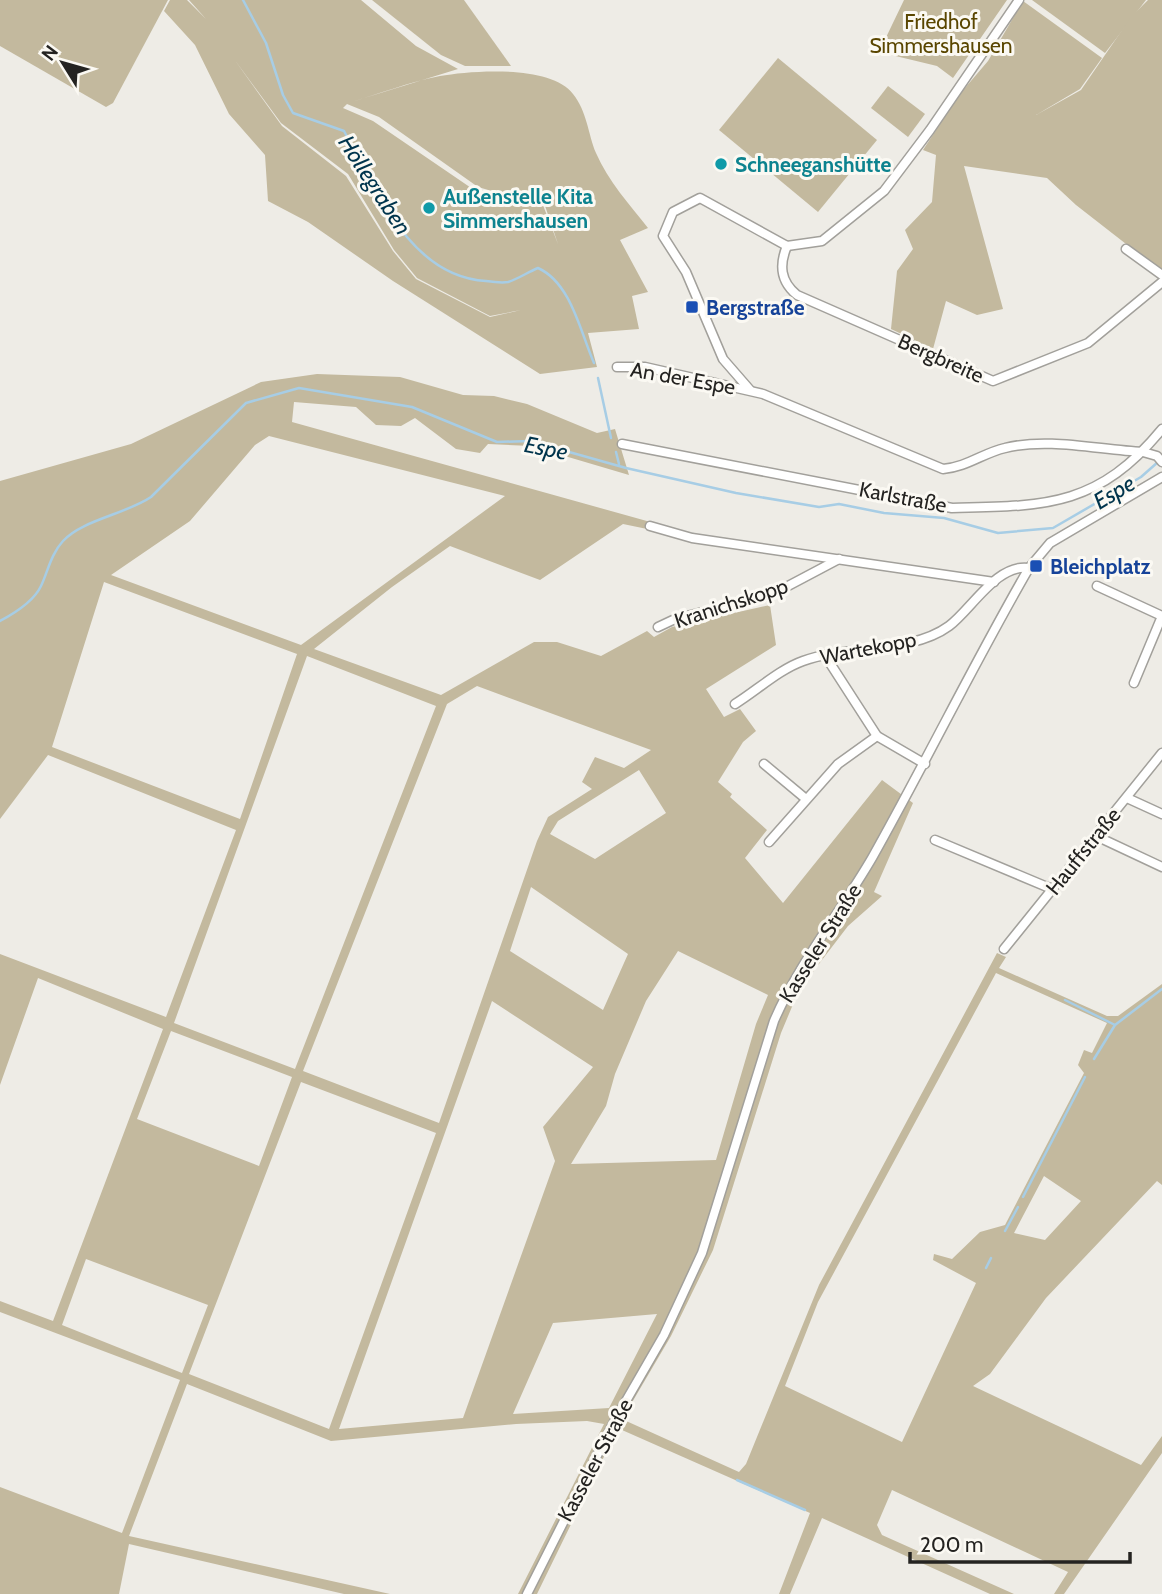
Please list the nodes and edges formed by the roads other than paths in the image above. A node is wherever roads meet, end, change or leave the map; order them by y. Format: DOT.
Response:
graph roads {
  1 [pos="1019,0"];
  2 [pos="787,246"];
  3 [pos="1126,248"];
  4 [pos="1162,275"];
  5 [pos="1162,282"];
  6 [pos="617,366"];
  7 [pos="750,390"];
  8 [pos="1162,429"];
  9 [pos="622,444"];
  10 [pos="1143,452"];
  11 [pos="1159,459"];
  12 [pos="1162,477"];
  13 [pos="650,526"];
  14 [pos="839,559"];
  15 [pos="1029,569"];
  16 [pos="994,582"];
  17 [pos="1097,586"];
  18 [pos="658,627"];
  19 [pos="826,657"];
  20 [pos="1134,683"];
  21 [pos="735,704"];
  22 [pos="877,736"];
  23 [pos="1162,753"];
  24 [pos="764,764"];
  25 [pos="925,765"];
  26 [pos="1127,798"];
  27 [pos="806,799"];
  28 [pos="1162,814"];
  29 [pos="1096,836"];
  30 [pos="935,840"];
  31 [pos="769,842"];
  32 [pos="1162,867"];
  33 [pos="1052,889"];
  34 [pos="1004,949"];
  35 [pos="527,1594"];
  1 -- 2 [label="street"];
  2 -- 5 [label="street, Bergbreite"];
  2 -- 7 [label="street"];
  3 -- 4 [label="street"];
  6 -- 7 [label="street, An der Espe"];
  7 -- 10 [label="street"];
  8 -- 10 [label="street, Karlstraße"];
  9 -- 10 [label="street, Karlstraße"];
  10 -- 11 [label="street"];
  12 -- 15 [label="street, Kasseler Straße"];
  13 -- 14 [label="street"];
  14 -- 16 [label="street"];
  14 -- 18 [label="street, Kranichskopp"];
  15 -- 16 [label="street"];
  15 -- 25 [label="street, Kasseler Straße"];
  16 -- 19 [label="street, Wartekopp"];
  17 -- 20 [label="street"];
  19 -- 21 [label="street, Wartekopp"];
  19 -- 22 [label="street"];
  22 -- 25 [label="street"];
  22 -- 27 [label="street"];
  23 -- 26 [label="street, Hauffstraße"];
  24 -- 27 [label="street"];
  25 -- 35 [label="street, Kasseler Straße"];
  26 -- 28 [label="street"];
  26 -- 29 [label="street, Hauffstraße"];
  27 -- 31 [label="street"];
  29 -- 32 [label="street"];
  29 -- 33 [label="street, Hauffstraße"];
  30 -- 33 [label="street"];
  33 -- 34 [label="street, Hauffstraße"];
}
